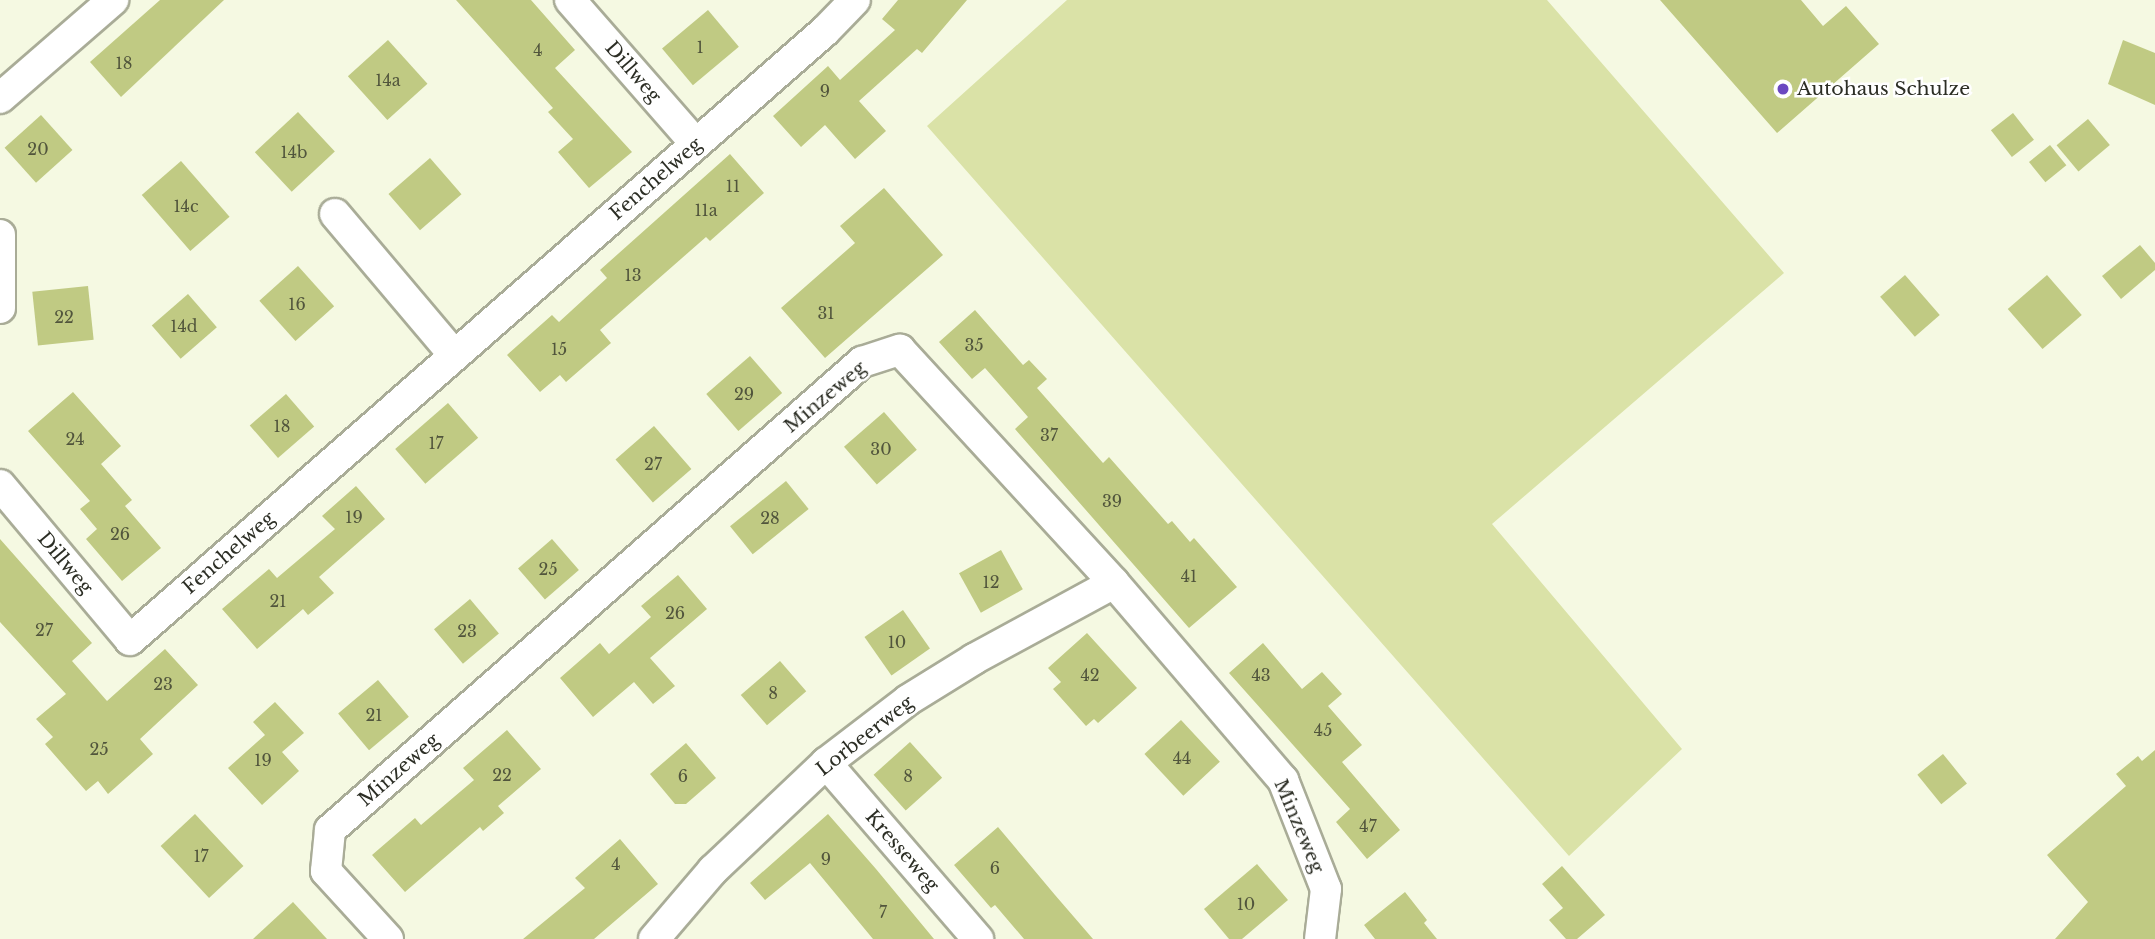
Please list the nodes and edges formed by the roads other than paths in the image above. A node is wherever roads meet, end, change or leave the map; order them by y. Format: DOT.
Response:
graph roads {
  1 [pos="113,0"];
  2 [pos="570,0"];
  3 [pos="855,0"];
  4 [pos="0,98"];
  5 [pos="696,144"];
  6 [pos="335,214"];
  7 [pos="0,235"];
  8 [pos="0,308"];
  9 [pos="454,355"];
  10 [pos="0,485"];
  11 [pos="1114,583"];
  12 [pos="130,640"];
  13 [pos="826,764"];
  14 [pos="388,939"];
  15 [pos="654,939"];
  16 [pos="978,939"];
  17 [pos="1320,939"];
  1 -- 4 [label="street"];
  2 -- 5 [label="street, Dillweg"];
  3 -- 5 [label="street, Fenchelweg"];
  5 -- 9 [label="street, Fenchelweg"];
  6 -- 9 [label="street"];
  7 -- 8 [label="street"];
  9 -- 12 [label="street, Fenchelweg"];
  10 -- 12 [label="street, Dillweg"];
  11 -- 13 [label="street, Lorbeerweg"];
  11 -- 14 [label="street, Minzeweg"];
  11 -- 17 [label="street, Minzeweg"];
  13 -- 15 [label="street, Lorbeerweg"];
  13 -- 16 [label="street, Kresseweg"];
}
